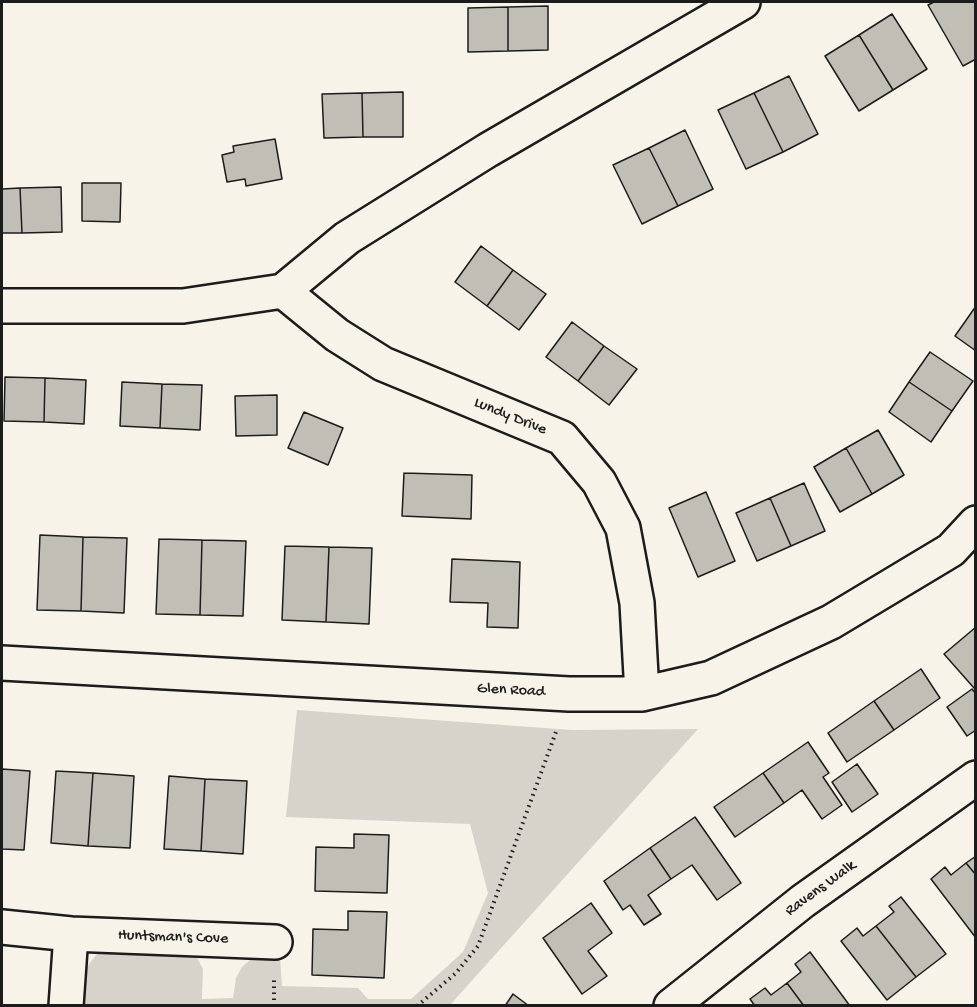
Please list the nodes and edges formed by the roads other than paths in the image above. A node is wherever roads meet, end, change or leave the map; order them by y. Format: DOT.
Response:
graph roads {
  1 [pos="743,2"];
  2 [pos="283,291"];
  3 [pos="2,306"];
  4 [pos="975,523"];
  5 [pos="2,663"];
  6 [pos="642,694"];
  7 [pos="975,778"];
  8 [pos="2,927"];
  9 [pos="71,934"];
  10 [pos="274,942"];
  11 [pos="66,1005"];
  12 [pos="670,1005"];
  1 -- 2 [label="street"];
  2 -- 3 [label="street"];
  2 -- 6 [label="street, Lundy Drive"];
  4 -- 6 [label="street, Glen Road"];
  5 -- 6 [label="street, Glen Road"];
  7 -- 12 [label="street, Ravens Walk"];
  8 -- 9 [label="street, Huntsman's Cove"];
  9 -- 10 [label="street, Huntsman's Cove"];
  9 -- 11 [label="street"];
}
